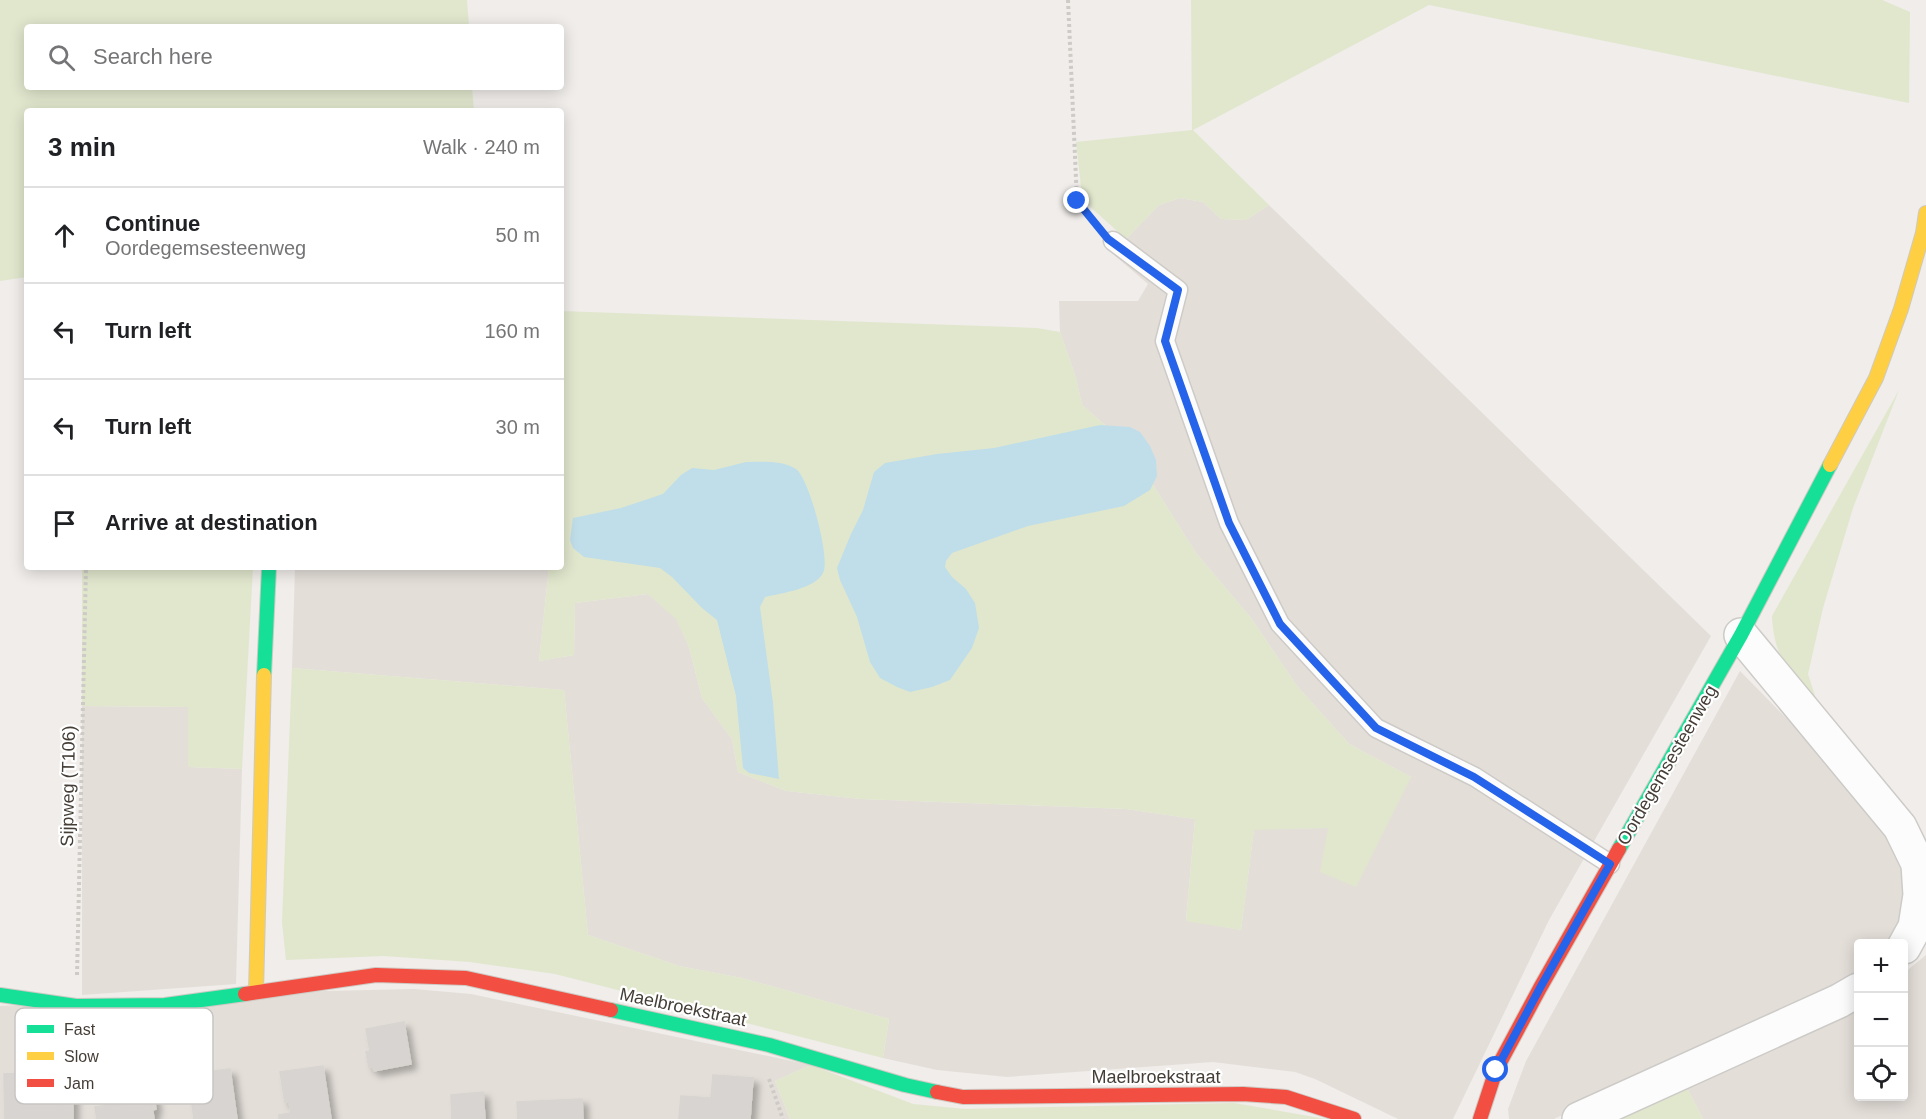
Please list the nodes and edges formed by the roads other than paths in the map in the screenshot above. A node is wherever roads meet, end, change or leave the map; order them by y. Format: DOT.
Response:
graph roads {
  1 [pos="1926,213"];
  2 [pos="1113,241"];
  3 [pos="269,570"];
  4 [pos="1740,635"];
  5 [pos="1610,864"];
  6 [pos="1908,940"];
  7 [pos="256,992"];
  8 [pos="1854,992"];
  9 [pos="0,995"];
  10 [pos="1354,1119"];
  11 [pos="1480,1119"];
  12 [pos="1579,1119"];
  1 -- 4 [label="street, Oordegemsesteenweg"];
  2 -- 5 [label="lane"];
  3 -- 7 [label="street"];
  4 -- 5 [label="street, Oordegemsesteenweg"];
  4 -- 6 [label="street"];
  5 -- 11 [label="street, Oordegemsesteenweg"];
  7 -- 9 [label="street, Maelbroekstraat"];
  7 -- 10 [label="street, Maelbroekstraat"];
  8 -- 12 [label="street"];
}
